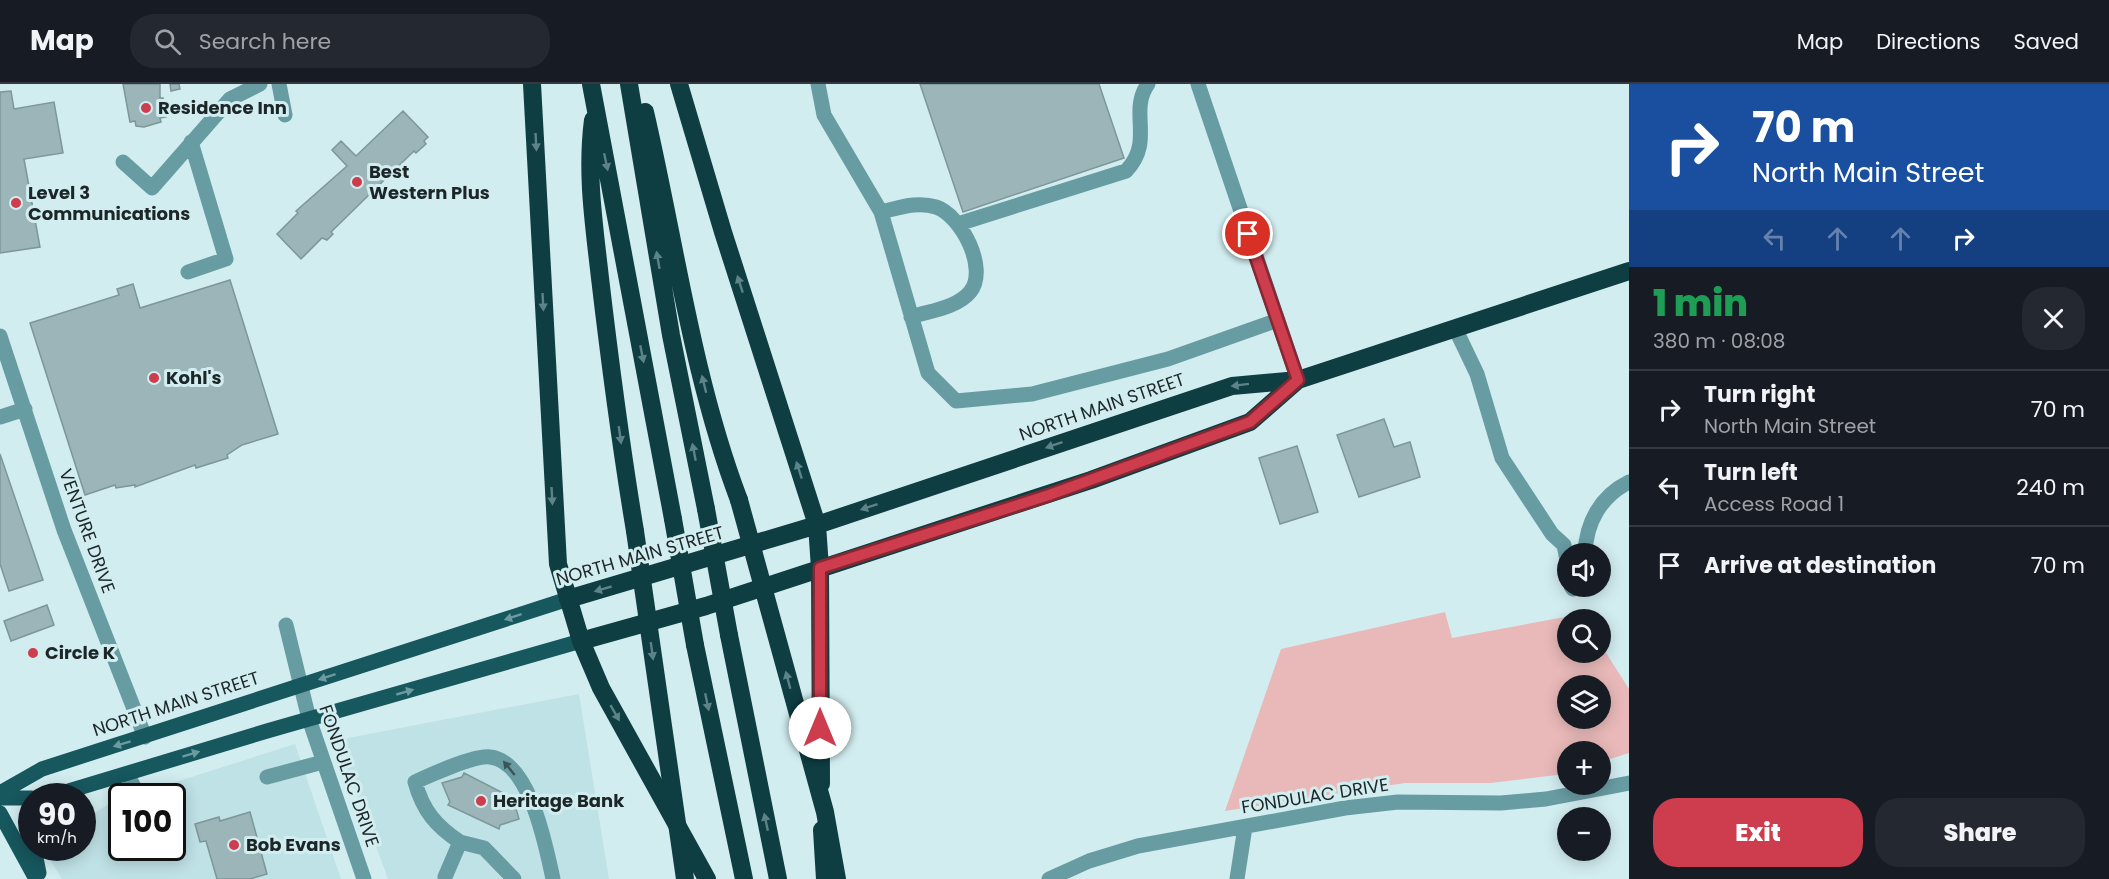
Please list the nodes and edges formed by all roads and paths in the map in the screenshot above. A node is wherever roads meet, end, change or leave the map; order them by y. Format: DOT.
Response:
graph roads {
  1 [pos="260,84"];
  2 [pos="279,84"];
  3 [pos="532,84"];
  4 [pos="591,84"];
  5 [pos="628,84"];
  6 [pos="638,84"];
  7 [pos="679,84"];
  8 [pos="818,84"];
  9 [pos="1198,84"];
  10 [pos="1144,86"];
  11 [pos="594,106"];
  12 [pos="284,108"];
  13 [pos="191,142"];
  14 [pos="123,162"];
  15 [pos="881,212"];
  16 [pos="958,224"];
  17 [pos="1629,271"];
  18 [pos="188,272"];
  19 [pos="911,317"];
  20 [pos="1278,321"];
  21 [pos="1455,328"];
  22 [pos="0,336"];
  23 [pos="1298,380"];
  24 [pos="25,409"];
  25 [pos="0,417"];
  26 [pos="1629,482"];
  27 [pos="817,525"];
  28 [pos="1563,543"];
  29 [pos="1586,543"];
  30 [pos="820,568"];
  31 [pos="568,599"];
  32 [pos="286,625"];
  33 [pos="581,641"];
  34 [pos="299,686"];
  35 [pos="309,719"];
  36 [pos="145,737"];
  37 [pos="323,762"];
  38 [pos="127,774"];
  39 [pos="267,777"];
  40 [pos="132,783"];
  41 [pos="1629,783"];
  42 [pos="96,785"];
  43 [pos="0,793"];
  44 [pos="0,798"];
  45 [pos="18,798"];
  46 [pos="0,813"];
  47 [pos="1245,827"];
  48 [pos="460,842"];
  49 [pos="36,861"];
  50 [pos="447,877"];
  51 [pos="39,879"];
  52 [pos="364,879"];
  53 [pos="514,879"];
  54 [pos="553,879"];
  55 [pos="685,879"];
  56 [pos="707,879"];
  57 [pos="744,879"];
  58 [pos="778,879"];
  59 [pos="825,879"];
  60 [pos="837,879"];
  61 [pos="1049,879"];
  62 [pos="1237,879"];
  1 -- 13 [label="street"];
  2 -- 12 [label="street"];
  3 -- 31 [label="highway, one-way"];
  4 -- 11 [label="highway"];
  58 -- 5 [label="highway, one-way, bridge"];
  60 -- 6 [label="highway, one-way, bridge"];
  27 -- 7 [label="highway, one-way"];
  8 -- 15 [label="street"];
  9 -- 20 [label="street"];
  10 -- 16 [label="street"];
  11 -- 55 [label="highway, one-way, bridge"];
  11 -- 57 [label="highway, one-way, bridge"];
  13 -- 14 [label="street"];
  13 -- 18 [label="street"];
  15 -- 16 [label="street"];
  15 -- 19 [label="street"];
  16 -- 19 [label="street"];
  17 -- 21 [label="highway, NORTH MAIN STREET"];
  19 -- 20 [label="street"];
  20 -- 23 [label="street"];
  21 -- 23 [label="highway, NORTH MAIN STREET"];
  21 -- 28 [label="street"];
  22 -- 24 [label="street, VENTURE DRIVE"];
  23 -- 27 [label="highway, NORTH MAIN STREET, one-way"];
  23 -- 30 [label="highway, NORTH MAIN STREET"];
  24 -- 25 [label="street"];
  24 -- 36 [label="street, VENTURE DRIVE"];
  26 -- 29 [label="street"];
  27 -- 30 [label="highway"];
  27 -- 31 [label="highway, NORTH MAIN STREET, one-way"];
  30 -- 33 [label="highway, NORTH MAIN STREET"];
  30 -- 59 [label="highway"];
  31 -- 33 [label="highway"];
  31 -- 34 [label="main road, NORTH MAIN STREET, one-way"];
  32 -- 34 [label="street, FONDULAC DRIVE"];
  35 -- 33 [label="main road, NORTH MAIN STREET, one-way"];
  33 -- 56 [label="highway, one-way"];
  34 -- 35 [label="street, FONDULAC DRIVE"];
  34 -- 36 [label="main road, NORTH MAIN STREET"];
  35 -- 37 [label="street, FONDULAC DRIVE"];
  38 -- 35 [label="main road, NORTH MAIN STREET, one-way"];
  36 -- 43 [label="main road, NORTH MAIN STREET, one-way"];
  37 -- 39 [label="street"];
  37 -- 52 [label="street, FONDULAC DRIVE"];
  38 -- 40 [label="street"];
  38 -- 42 [label="main road, NORTH MAIN STREET"];
  41 -- 47 [label="street, FONDULAC DRIVE"];
  44 -- 45 [label="main road"];
  46 -- 51 [label="main road"];
  47 -- 61 [label="street, FONDULAC DRIVE"];
  47 -- 62 [label="street"];
  48 -- 50 [label="street"];
  48 -- 53 [label="street"];
  54 -- 48 [label="street, one-way"];
  49 -- 51 [label="main road"];
}
